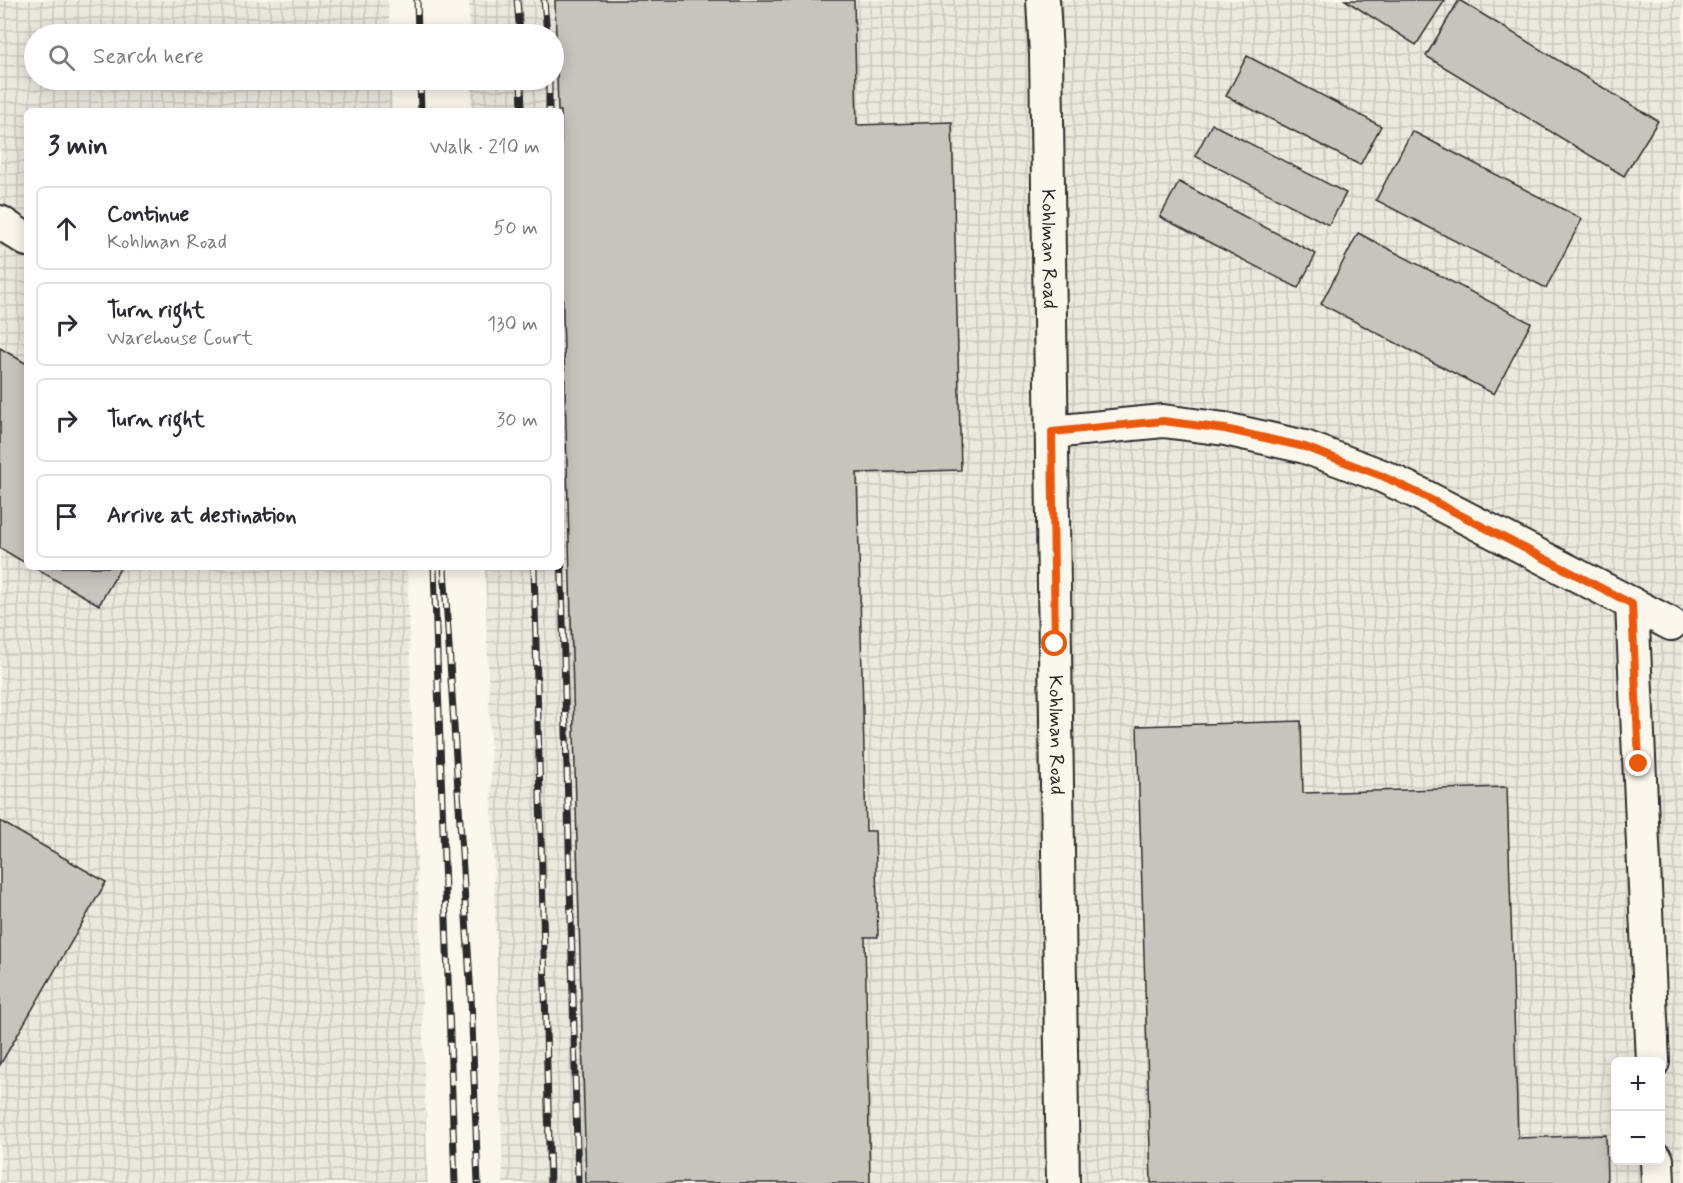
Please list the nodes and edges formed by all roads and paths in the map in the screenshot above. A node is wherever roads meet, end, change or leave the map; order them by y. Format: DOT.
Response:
graph roads {
  1 [pos="1043,0"];
  2 [pos="0,222"];
  3 [pos="24,238"];
  4 [pos="1052,432"];
  5 [pos="1632,604"];
  6 [pos="1671,624"];
  7 [pos="1653,1057"];
  8 [pos="1657,1165"];
  9 [pos="1063,1183"];
  10 [pos="1658,1183"];
  1 -- 4 [label="street, Kohlman Road"];
  2 -- 3 [label="street"];
  4 -- 5 [label="street"];
  4 -- 9 [label="street, Kohlman Road"];
  5 -- 6 [label="street"];
  5 -- 7 [label="street"];
  8 -- 10 [label="street"];
}
